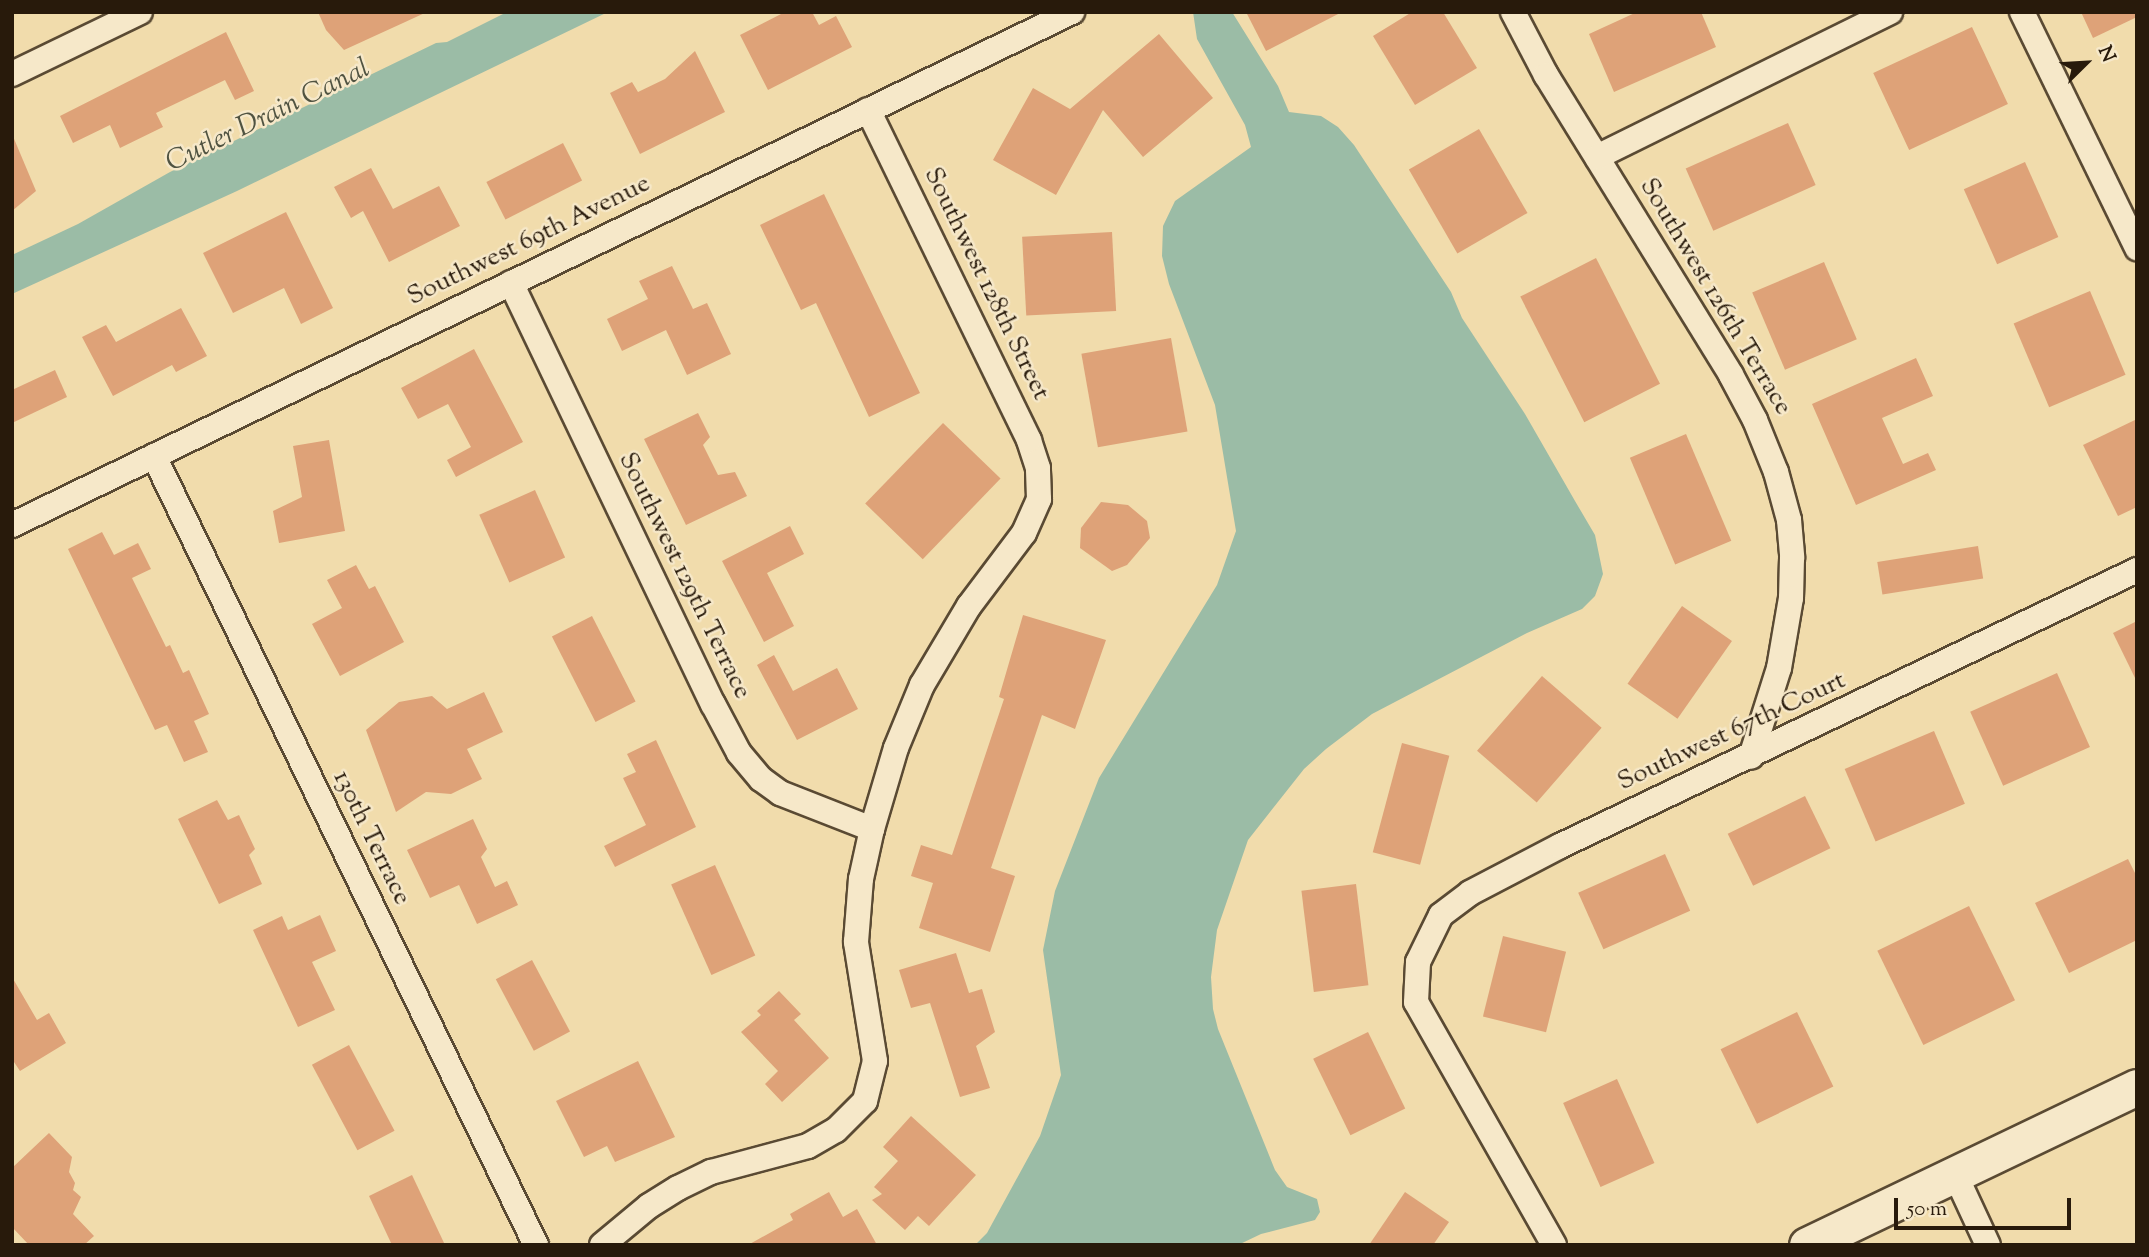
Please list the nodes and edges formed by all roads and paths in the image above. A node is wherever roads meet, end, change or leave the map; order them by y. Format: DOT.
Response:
graph roads {
  1 [pos="140,12"];
  2 [pos="1072,12"];
  3 [pos="1513,12"];
  4 [pos="1890,12"];
  5 [pos="2022,12"];
  6 [pos="12,74"];
  7 [pos="868,110"];
  8 [pos="1597,157"];
  9 [pos="2137,248"];
  10 [pos="511,283"];
  11 [pos="154,456"];
  12 [pos="12,525"];
  13 [pos="2137,570"];
  14 [pos="1751,757"];
  15 [pos="872,829"];
  16 [pos="2137,1087"];
  17 [pos="1955,1174"];
  18 [pos="536,1245"];
  19 [pos="602,1245"];
  20 [pos="1554,1245"];
  21 [pos="1807,1245"];
  22 [pos="1988,1245"];
  1 -- 6 [label="street"];
  2 -- 7 [label="street, Southwest 69th Avenue"];
  3 -- 8 [label="street, Southwest 126th Terrace"];
  4 -- 8 [label="street"];
  5 -- 9 [label="street"];
  7 -- 10 [label="street, Southwest 69th Avenue"];
  7 -- 15 [label="street, Southwest 128th Street"];
  8 -- 14 [label="street, Southwest 126th Terrace"];
  10 -- 11 [label="street, Southwest 69th Avenue"];
  10 -- 15 [label="street, Southwest 129th Terrace"];
  11 -- 12 [label="street, Southwest 69th Avenue"];
  11 -- 18 [label="street, 130th Terrace"];
  13 -- 14 [label="street, Southwest 67th Court"];
  14 -- 20 [label="street, Southwest 67th Court"];
  15 -- 19 [label="street"];
  16 -- 17 [label="main road"];
  17 -- 21 [label="main road"];
  17 -- 22 [label="street"];
}
